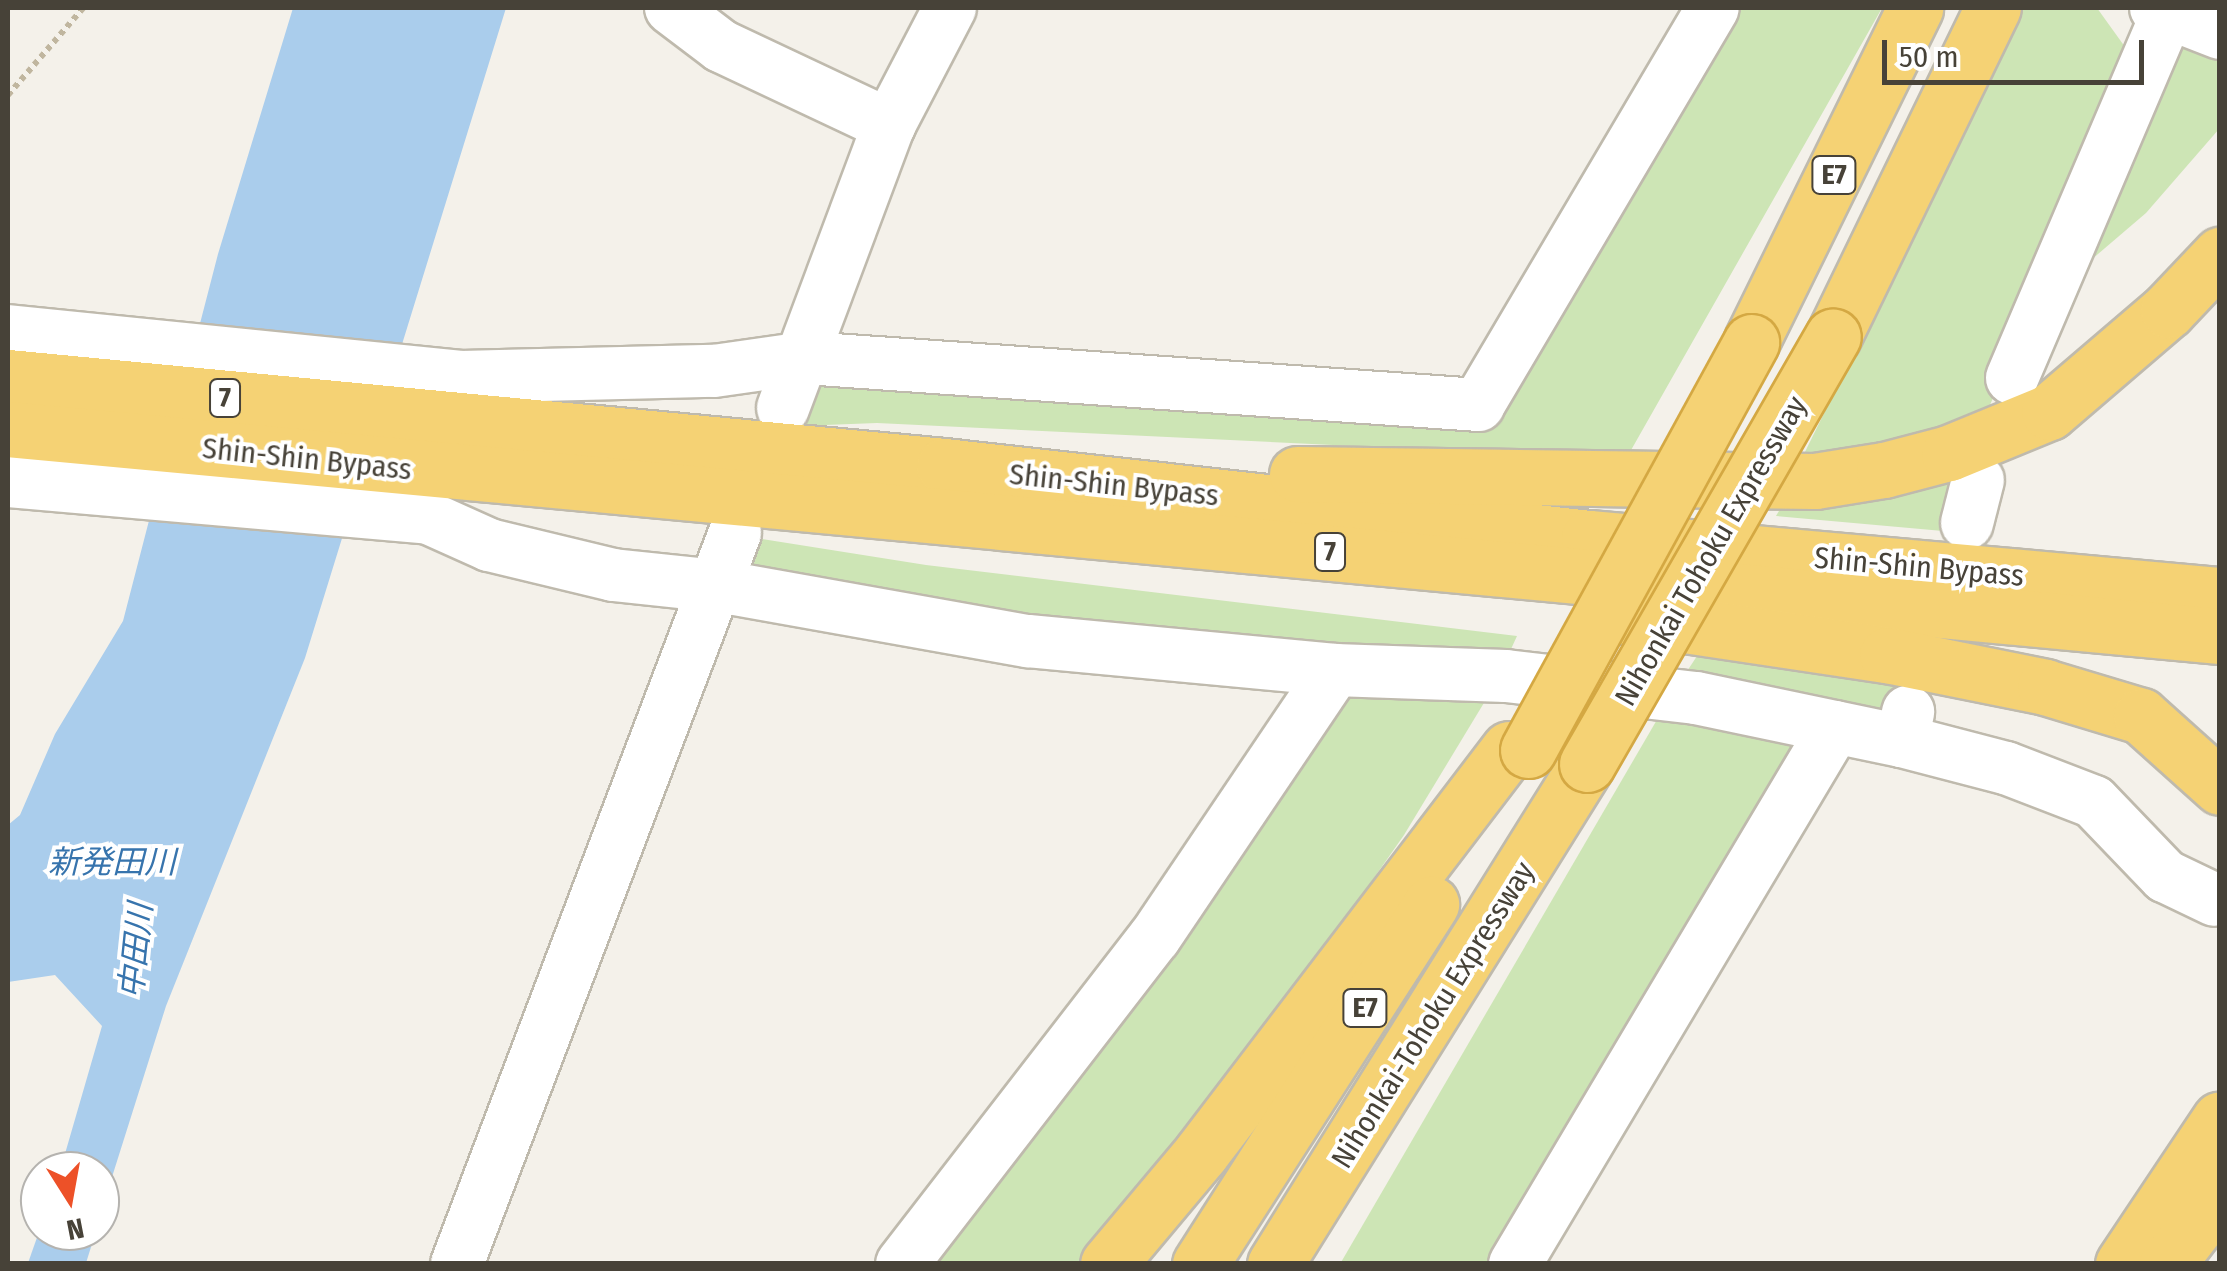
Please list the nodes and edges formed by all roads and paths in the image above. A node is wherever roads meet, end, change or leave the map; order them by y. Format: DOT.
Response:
graph roads {
  1 [pos="84,8"];
  2 [pos="671,8"];
  3 [pos="950,8"];
  4 [pos="1713,8"];
  5 [pos="1914,8"];
  6 [pos="1992,8"];
  7 [pos="2165,9"];
  8 [pos="2220,33"];
  9 [pos="8,95"];
  10 [pos="889,125"];
  11 [pos="2220,255"];
  12 [pos="8,331"];
  13 [pos="804,358"];
  14 [pos="8,377"];
  15 [pos="2012,378"];
  16 [pos="452,398"];
  17 [pos="783,408"];
  18 [pos="8,429"];
  19 [pos="944,466"];
  20 [pos="8,481"];
  21 [pos="434,495"];
  22 [pos="980,520"];
  23 [pos="735,533"];
  24 [pos="718,586"];
  25 [pos="2220,595"];
  26 [pos="2220,636"];
  27 [pos="1335,670"];
  28 [pos="1836,728"];
  29 [pos="1519,750"];
  30 [pos="1587,764"];
  31 [pos="2220,787"];
  32 [pos="1511,896"];
  33 [pos="2215,900"];
  34 [pos="2220,1119"];
  35 [pos="1201,1153"];
  36 [pos="2220,1195"];
  37 [pos="458,1264"];
  38 [pos="902,1264"];
  39 [pos="1108,1264"];
  40 [pos="1135,1264"];
  41 [pos="1200,1264"];
  42 [pos="1276,1264"];
  43 [pos="1312,1264"];
  44 [pos="1515,1264"];
  45 [pos="2123,1264"];
  46 [pos="2167,1264"];
  1 -- 9 [label="path"];
  2 -- 10 [label="street"];
  3 -- 10 [label="street"];
  4 -- 13 [label="street"];
  5 -- 29 [label="highway, Nihonkai Tohoku Expressway / E7, bridge"];
  6 -- 30 [label="highway, Nihonkai Tohoku Expressway / E7, bridge"];
  7 -- 8 [label="street"];
  7 -- 15 [label="street"];
  10 -- 13 [label="street"];
  11 -- 19 [label="highway"];
  12 -- 16 [label="street"];
  13 -- 16 [label="street"];
  13 -- 17 [label="street"];
  14 -- 16 [label="highway, Shin-Shin Bypass / 7"];
  16 -- 19 [label="highway, Shin-Shin Bypass / 7"];
  18 -- 21 [label="highway, Shin-Shin Bypass / 7"];
  19 -- 25 [label="highway, Shin-Shin Bypass / 7"];
  20 -- 21 [label="street"];
  21 -- 22 [label="highway, Shin-Shin Bypass / 7"];
  21 -- 24 [label="street"];
  22 -- 26 [label="highway, Shin-Shin Bypass / 7"];
  22 -- 31 [label="highway"];
  23 -- 24 [label="street"];
  24 -- 27 [label="street"];
  24 -- 37 [label="street"];
  27 -- 28 [label="street"];
  27 -- 38 [label="street"];
  28 -- 33 [label="street"];
  28 -- 44 [label="street"];
  29 -- 35 [label="highway"];
  29 -- 41 [label="highway, Nihonkai-Tohoku Expressway / E7"];
  30 -- 32 [label="highway, Nihonkai-Tohoku Expressway / E7"];
  32 -- 42 [label="highway, Nihonkai-Tohoku Expressway / E7"];
  32 -- 43 [label="highway"];
  34 -- 45 [label="highway"];
  35 -- 39 [label="highway"];
  35 -- 40 [label="street"];
  36 -- 46 [label="highway"];
}
